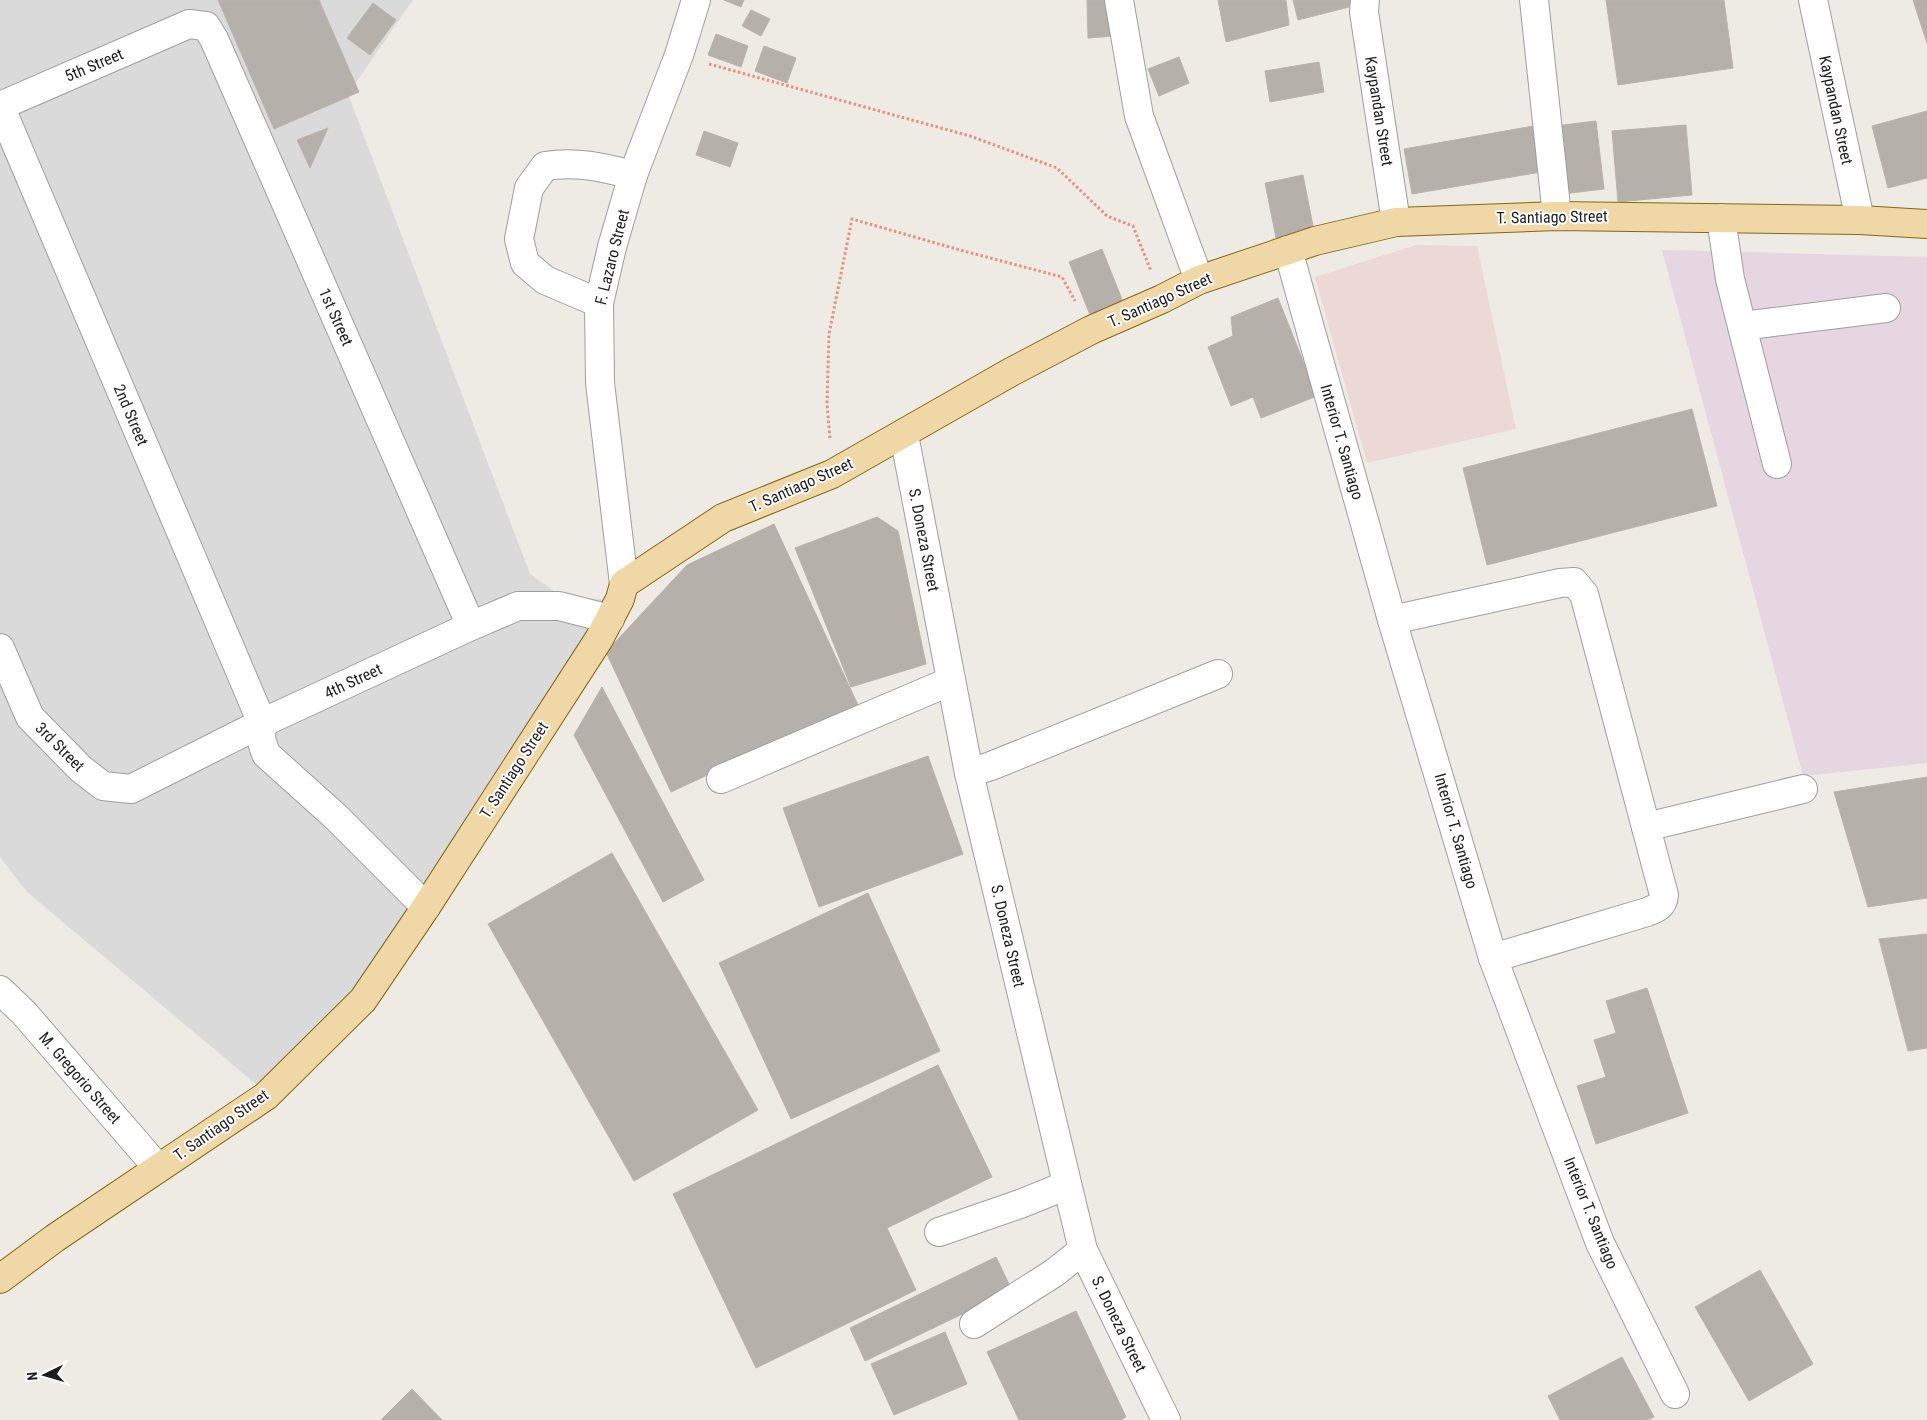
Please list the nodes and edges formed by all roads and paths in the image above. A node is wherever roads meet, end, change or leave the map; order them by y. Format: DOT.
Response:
graph roads {
  1 [pos="696,0"];
  2 [pos="1118,0"];
  3 [pos="1365,0"];
  4 [pos="1534,0"];
  5 [pos="1813,0"];
  6 [pos="189,24"];
  7 [pos="679,55"];
  8 [pos="0,106"];
  9 [pos="633,175"];
  10 [pos="1557,216"];
  11 [pos="1721,218"];
  12 [pos="1860,220"];
  13 [pos="1396,222"];
  14 [pos="1927,224"];
  15 [pos="1288,250"];
  16 [pos="1199,280"];
  17 [pos="1162,299"];
  18 [pos="599,304"];
  19 [pos="1886,308"];
  20 [pos="1742,326"];
  21 [pos="1091,330"];
  22 [pos="904,434"];
  23 [pos="1777,464"];
  24 [pos="832,474"];
  25 [pos="624,584"];
  26 [pos="610,619"];
  27 [pos="1392,620"];
  28 [pos="471,626"];
  29 [pos="0,648"];
  30 [pos="1218,674"];
  31 [pos="951,681"];
  32 [pos="262,724"];
  33 [pos="969,773"];
  34 [pos="721,779"];
  35 [pos="103,786"];
  36 [pos="1803,789"];
  37 [pos="1646,827"];
  38 [pos="426,907"];
  39 [pos="1493,958"];
  40 [pos="0,990"];
  41 [pos="158,1168"];
  42 [pos="1067,1185"];
  43 [pos="939,1232"];
  44 [pos="1083,1250"];
  45 [pos="0,1279"];
  46 [pos="974,1324"];
  47 [pos="1675,1394"];
  48 [pos="1166,1420"];
  1 -- 7 [label="street, F. Lazaro Street"];
  2 -- 16 [label="street"];
  3 -- 13 [label="street, Kaypandan Street"];
  4 -- 10 [label="street"];
  5 -- 12 [label="street, Kaypandan Street"];
  6 -- 8 [label="street, 5th Street"];
  6 -- 28 [label="street, 1st Street"];
  7 -- 9 [label="street, F. Lazaro Street"];
  7 -- 17 [label="path"];
  8 -- 32 [label="street, 2nd Street"];
  9 -- 18 [label="street, F. Lazaro Street"];
  9 -- 18 [label="street"];
  10 -- 11 [label="main road, T. Santiago Street"];
  10 -- 13 [label="main road, T. Santiago Street"];
  11 -- 12 [label="main road, T. Santiago Street"];
  11 -- 20 [label="street"];
  12 -- 14 [label="main road, T. Santiago Street"];
  13 -- 15 [label="main road, T. Santiago Street"];
  15 -- 16 [label="main road, T. Santiago Street"];
  15 -- 27 [label="street, Interior T. Santiago"];
  16 -- 17 [label="main road, T. Santiago Street"];
  17 -- 21 [label="main road, T. Santiago Street"];
  18 -- 25 [label="street, F. Lazaro Street"];
  19 -- 20 [label="street"];
  20 -- 23 [label="street"];
  21 -- 22 [label="main road, T. Santiago Street"];
  21 -- 24 [label="path"];
  22 -- 24 [label="main road, T. Santiago Street"];
  22 -- 31 [label="street, S. Doneza Street"];
  24 -- 25 [label="main road, T. Santiago Street"];
  25 -- 26 [label="main road, T. Santiago Street"];
  26 -- 28 [label="street, 4th Street"];
  26 -- 38 [label="main road, T. Santiago Street"];
  27 -- 37 [label="street"];
  27 -- 39 [label="street, Interior T. Santiago"];
  28 -- 32 [label="street, 4th Street"];
  29 -- 35 [label="street, 3rd Street"];
  30 -- 33 [label="street"];
  31 -- 33 [label="street, S. Doneza Street"];
  31 -- 34 [label="street"];
  32 -- 35 [label="street, 4th Street"];
  32 -- 38 [label="street, 2nd Street"];
  33 -- 42 [label="street, S. Doneza Street"];
  36 -- 37 [label="street"];
  37 -- 39 [label="street"];
  38 -- 41 [label="main road, T. Santiago Street"];
  39 -- 47 [label="street, Interior T. Santiago"];
  40 -- 41 [label="street, M. Gregorio Street"];
  41 -- 45 [label="main road, T. Santiago Street"];
  42 -- 43 [label="street"];
  42 -- 44 [label="street, S. Doneza Street"];
  44 -- 46 [label="street"];
  44 -- 48 [label="street, S. Doneza Street"];
}
